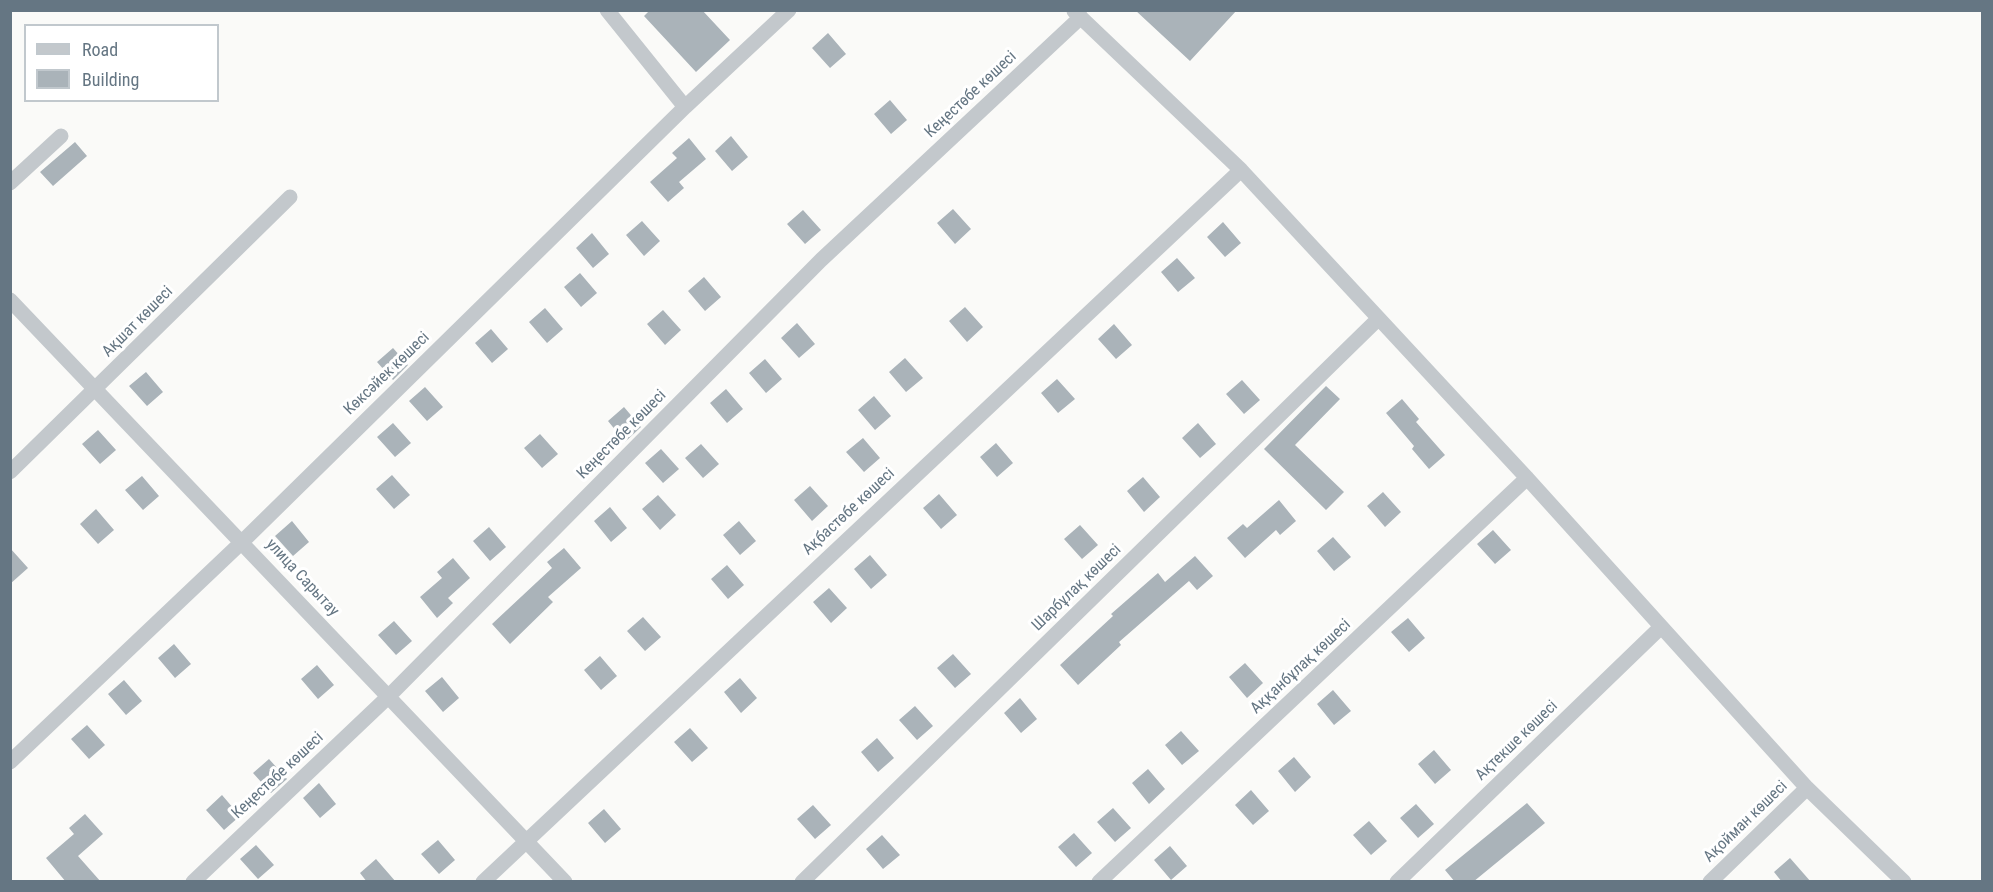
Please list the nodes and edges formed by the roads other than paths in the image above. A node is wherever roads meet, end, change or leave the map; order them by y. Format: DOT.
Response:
graph roads {
  1 [pos="607,10"];
  2 [pos="789,10"];
  3 [pos="1077,14"];
  4 [pos="686,107"];
  5 [pos="61,136"];
  6 [pos="1241,170"];
  7 [pos="10,183"];
  8 [pos="290,197"];
  9 [pos="10,300"];
  10 [pos="1377,320"];
  11 [pos="97,389"];
  12 [pos="10,472"];
  13 [pos="1527,478"];
  14 [pos="243,541"];
  15 [pos="1661,627"];
  16 [pos="388,697"];
  17 [pos="10,762"];
  18 [pos="1807,788"];
  19 [pos="525,839"];
  20 [pos="193,882"];
  21 [pos="483,882"];
  22 [pos="565,882"];
  23 [pos="802,882"];
  24 [pos="1099,882"];
  25 [pos="1397,882"];
  26 [pos="1710,882"];
  27 [pos="1904,882"];
  1 -- 4 [label="street"];
  2 -- 4 [label="street, Көксәйек көшесі"];
  3 -- 6 [label="street"];
  3 -- 16 [label="street, Кеңестөбе көшесі"];
  4 -- 14 [label="street, Көксәйек көшесі"];
  5 -- 7 [label="street"];
  6 -- 10 [label="street"];
  6 -- 19 [label="street, Ақбастөбе көшесі"];
  8 -- 11 [label="street, Ақшат көшесі"];
  9 -- 11 [label="street, улица Сарытау"];
  10 -- 13 [label="street"];
  10 -- 23 [label="street, Шарбұлақ көшесі"];
  11 -- 12 [label="street, Ақшат көшесі"];
  11 -- 14 [label="street, улица Сарытау"];
  13 -- 15 [label="street"];
  13 -- 24 [label="street, Аққанбұлақ көшесі"];
  14 -- 16 [label="street, улица Сарытау"];
  14 -- 17 [label="street, Көксәйек көшесі"];
  15 -- 18 [label="street"];
  15 -- 25 [label="street, Ақтекше көшесі"];
  16 -- 19 [label="street, улица Сарытау"];
  16 -- 20 [label="street, Кеңестөбе көшесі"];
  18 -- 26 [label="street, Ақойман көшесі"];
  18 -- 27 [label="street"];
  19 -- 21 [label="street, Ақбастөбе көшесі"];
  19 -- 22 [label="street, улица Сарытау"];
}
